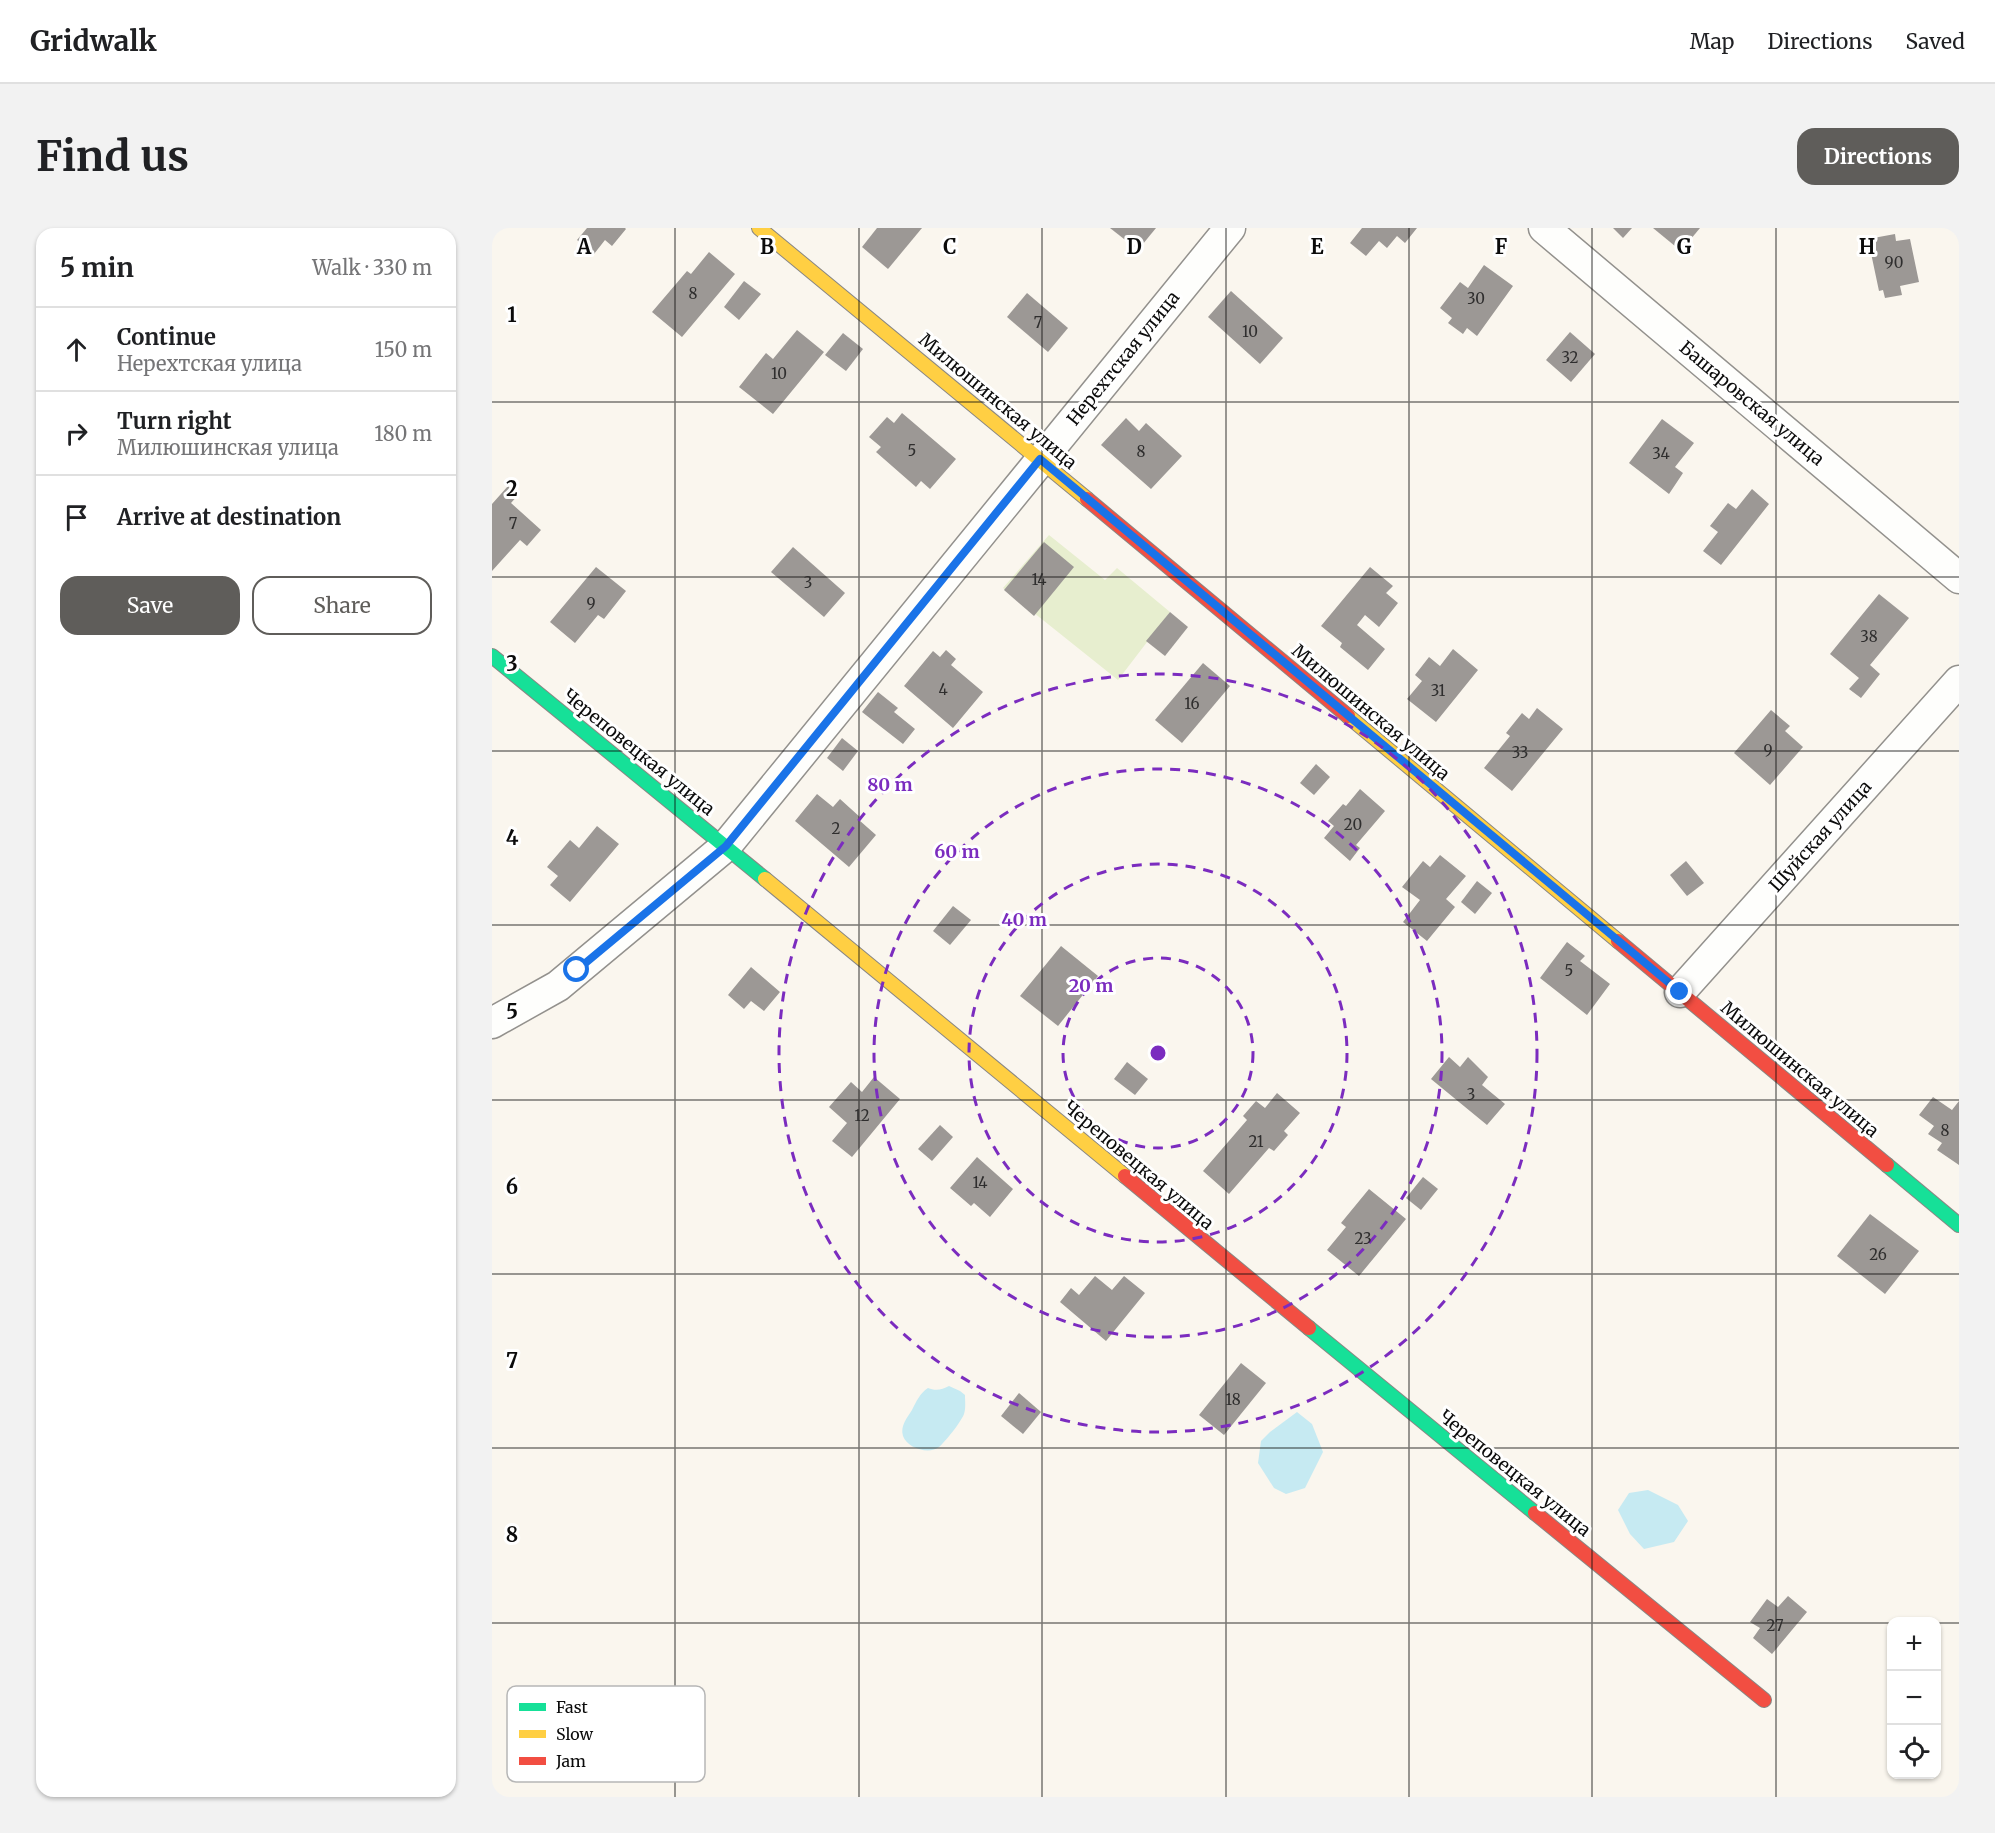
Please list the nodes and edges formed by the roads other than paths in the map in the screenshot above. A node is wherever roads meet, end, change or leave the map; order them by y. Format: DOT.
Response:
graph roads {
  1 [pos="759,228"];
  2 [pos="1230,228"];
  3 [pos="1544,228"];
  4 [pos="1040,459"];
  5 [pos="1959,578"];
  6 [pos="492,656"];
  7 [pos="1959,681"];
  8 [pos="726,846"];
  9 [pos="1680,992"];
  10 [pos="492,1023"];
  11 [pos="1959,1225"];
  12 [pos="1764,1701"];
  1 -- 4 [label="street, Милюшинская улица"];
  2 -- 4 [label="street, Нерехтская улица"];
  3 -- 5 [label="street, Башаровская улица"];
  4 -- 8 [label="street, Нерехтская улица"];
  4 -- 9 [label="street, Милюшинская улица"];
  6 -- 8 [label="street, Череповецкая улица"];
  7 -- 9 [label="street, Шуйская улица"];
  8 -- 10 [label="street, Нерехтская улица"];
  8 -- 12 [label="street, Череповецкая улица"];
  9 -- 11 [label="street, Милюшинская улица"];
}
